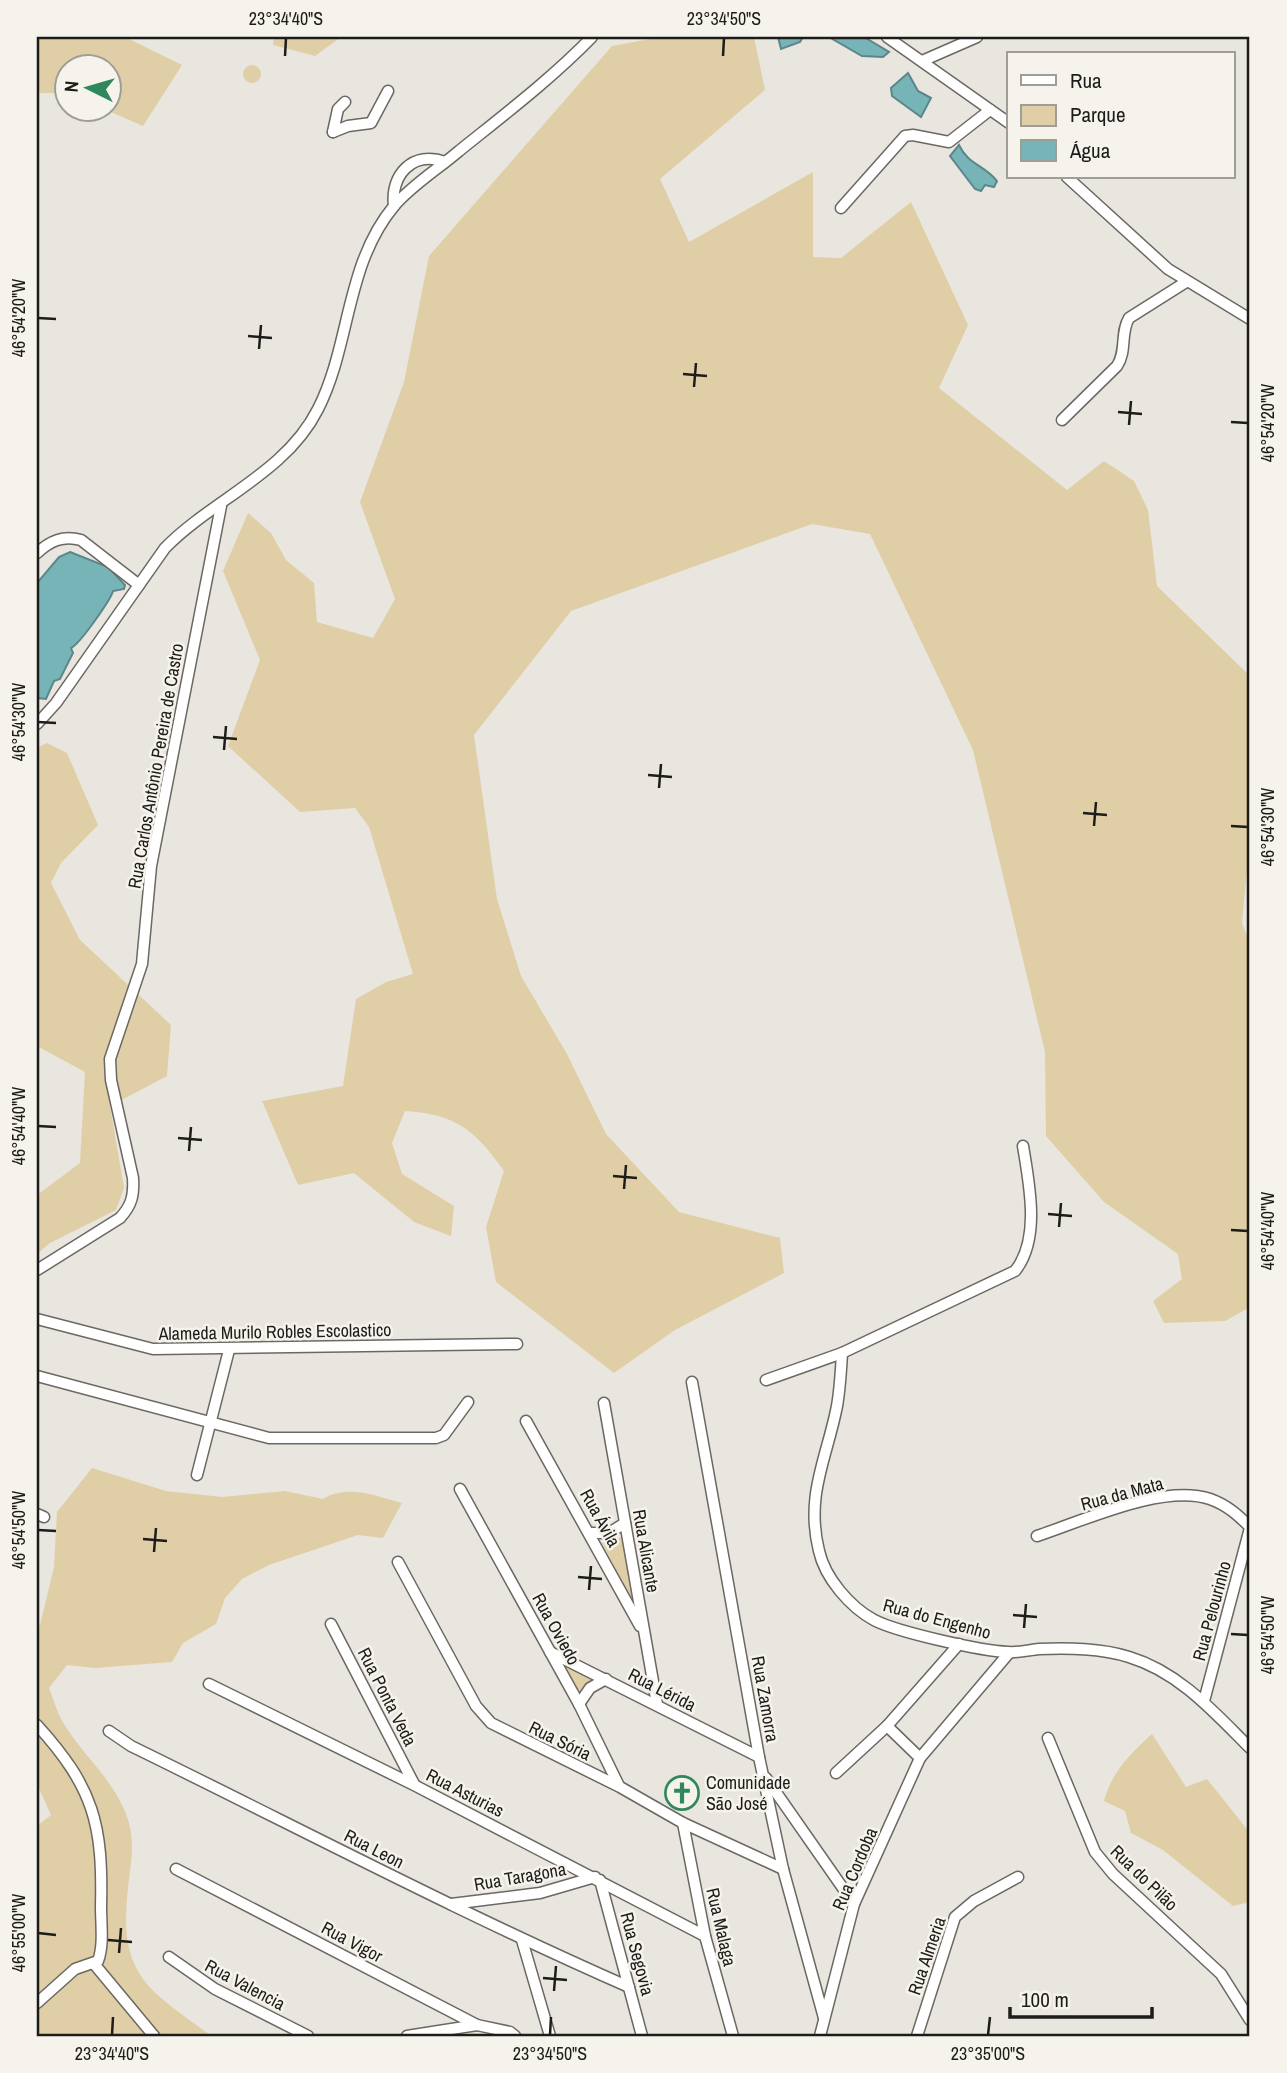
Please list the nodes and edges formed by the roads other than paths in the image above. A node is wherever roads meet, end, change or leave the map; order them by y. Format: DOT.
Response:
graph roads {
  1 [pos="592,37"];
  2 [pos="887,37"];
  3 [pos="977,37"];
  4 [pos="922,61"];
  5 [pos="388,91"];
  6 [pos="345,102"];
  7 [pos="990,110"];
  8 [pos="1007,122"];
  9 [pos="445,163"];
  10 [pos="1068,178"];
  11 [pos="394,206"];
  12 [pos="841,208"];
  13 [pos="1186,282"];
  14 [pos="1250,319"];
  15 [pos="1062,420"];
  16 [pos="221,506"];
  17 [pos="37,553"];
  18 [pos="139,585"];
  19 [pos="37,724"];
  20 [pos="1023,1146"];
  21 [pos="37,1270"];
  22 [pos="37,1319"];
  23 [pos="517,1343"];
  24 [pos="229,1350"];
  25 [pos="842,1353"];
  26 [pos="37,1376"];
  27 [pos="766,1380"];
  28 [pos="692,1382"];
  29 [pos="468,1402"];
  30 [pos="604,1403"];
  31 [pos="209,1420"];
  32 [pos="526,1421"];
  33 [pos="197,1475"];
  34 [pos="460,1489"];
  35 [pos="625,1523"];
  36 [pos="1250,1528"];
  37 [pos="591,1533"];
  38 [pos="1037,1536"];
  39 [pos="398,1562"];
  40 [pos="331,1624"];
  41 [pos="644,1633"];
  42 [pos="959,1644"];
  43 [pos="550,1651"];
  44 [pos="1009,1653"];
  45 [pos="606,1679"];
  46 [pos="209,1684"];
  47 [pos="1204,1701"];
  48 [pos="579,1704"];
  49 [pos="657,1704"];
  50 [pos="37,1725"];
  51 [pos="887,1726"];
  52 [pos="109,1731"];
  53 [pos="1048,1738"];
  54 [pos="1250,1748"];
  55 [pos="759,1757"];
  56 [pos="920,1758"];
  57 [pos="763,1773"];
  58 [pos="836,1773"];
  59 [pos="414,1785"];
  60 [pos="620,1787"];
  61 [pos="683,1823"];
  62 [pos="176,1869"];
  63 [pos="783,1869"];
  64 [pos="1018,1877"];
  65 [pos="597,1879"];
  66 [pos="854,1904"];
  67 [pos="450,1905"];
  68 [pos="705,1936"];
  69 [pos="522,1940"];
  70 [pos="169,1957"];
  71 [pos="95,1965"];
  72 [pos="629,1987"];
  73 [pos="37,2003"];
  74 [pos="824,2018"];
  75 [pos="1250,2020"];
  76 [pos="477,2025"];
  77 [pos="154,2036"];
  78 [pos="308,2036"];
  79 [pos="407,2036"];
  80 [pos="515,2036"];
  81 [pos="550,2036"];
  82 [pos="642,2036"];
  83 [pos="733,2036"];
  84 [pos="820,2036"];
  85 [pos="917,2036"];
  1 -- 9 [label="street"];
  2 -- 4 [label="street"];
  3 -- 4 [label="street"];
  4 -- 7 [label="street"];
  5 -- 6 [label="street"];
  7 -- 8 [label="street"];
  7 -- 12 [label="street"];
  9 -- 11 [label="street"];
  9 -- 11 [label="street"];
  10 -- 13 [label="street"];
  11 -- 16 [label="street"];
  13 -- 14 [label="street"];
  13 -- 15 [label="street"];
  16 -- 18 [label="street"];
  16 -- 21 [label="street, Rua Carlos Antônio Pereira de Castro"];
  17 -- 18 [label="street"];
  18 -- 19 [label="street"];
  20 -- 25 [label="street"];
  22 -- 24 [label="street, Alameda Murilo Robles Escolastico"];
  23 -- 24 [label="street, Alameda Murilo Robles Escolastico"];
  24 -- 31 [label="street"];
  25 -- 27 [label="street"];
  25 -- 42 [label="street, Rua do Engenho"];
  26 -- 31 [label="street"];
  28 -- 55 [label="street, Rua Zamorra"];
  29 -- 31 [label="street"];
  30 -- 35 [label="street, Rua Alicante"];
  31 -- 33 [label="street"];
  32 -- 37 [label="street, Rua Ávila"];
  34 -- 43 [label="street, Rua Oviedo"];
  35 -- 37 [label="street"];
  35 -- 41 [label="street, Rua Alicante"];
  36 -- 38 [label="street, Rua da Mata"];
  36 -- 47 [label="street, Rua Pelourinho"];
  37 -- 41 [label="street, Rua Ávila"];
  39 -- 60 [label="street, Rua Sória"];
  40 -- 59 [label="street, Rua Ponta Veda"];
  41 -- 49 [label="street, Rua Alicante"];
  42 -- 44 [label="street, Rua do Engenho"];
  42 -- 51 [label="street"];
  43 -- 45 [label="street, Rua Lérida"];
  43 -- 48 [label="street, Rua Oviedo"];
  44 -- 47 [label="street, Rua do Engenho"];
  44 -- 56 [label="street, Rua Cordoba"];
  45 -- 48 [label="street"];
  45 -- 49 [label="street, Rua Lérida"];
  46 -- 59 [label="street, Rua Asturias"];
  47 -- 54 [label="street, Rua do Engenho"];
  48 -- 60 [label="street, Rua Oviedo"];
  49 -- 55 [label="street, Rua Lérida"];
  50 -- 71 [label="street"];
  51 -- 56 [label="street"];
  51 -- 58 [label="street"];
  52 -- 67 [label="street, Rua Leon"];
  53 -- 75 [label="street, Rua do Pilão"];
  55 -- 57 [label="street, Rua Zamorra"];
  56 -- 66 [label="street, Rua Cordoba"];
  57 -- 63 [label="street, Rua Zamorra"];
  57 -- 66 [label="street"];
  59 -- 65 [label="street, Rua Asturias"];
  60 -- 61 [label="street, Rua Sória"];
  61 -- 63 [label="street, Rua Sória"];
  61 -- 68 [label="street, Rua Malaga"];
  62 -- 76 [label="street, Rua Vigor"];
  63 -- 74 [label="street, Rua Zamorra"];
  64 -- 85 [label="street, Rua Almeria"];
  65 -- 67 [label="street, Rua Taragona"];
  65 -- 68 [label="street, Rua Asturias"];
  65 -- 72 [label="street, Rua Segovia"];
  66 -- 74 [label="street, Rua Cordoba"];
  67 -- 69 [label="street, Rua Leon"];
  68 -- 83 [label="street, Rua Malaga"];
  69 -- 72 [label="street, Rua Leon"];
  69 -- 81 [label="street"];
  70 -- 78 [label="street, Rua Valencia"];
  71 -- 73 [label="street"];
  71 -- 77 [label="street"];
  72 -- 82 [label="street, Rua Segovia"];
  74 -- 84 [label="street, Rua Cordoba"];
  76 -- 79 [label="street"];
  76 -- 80 [label="street, Rua Vigor"];
}
